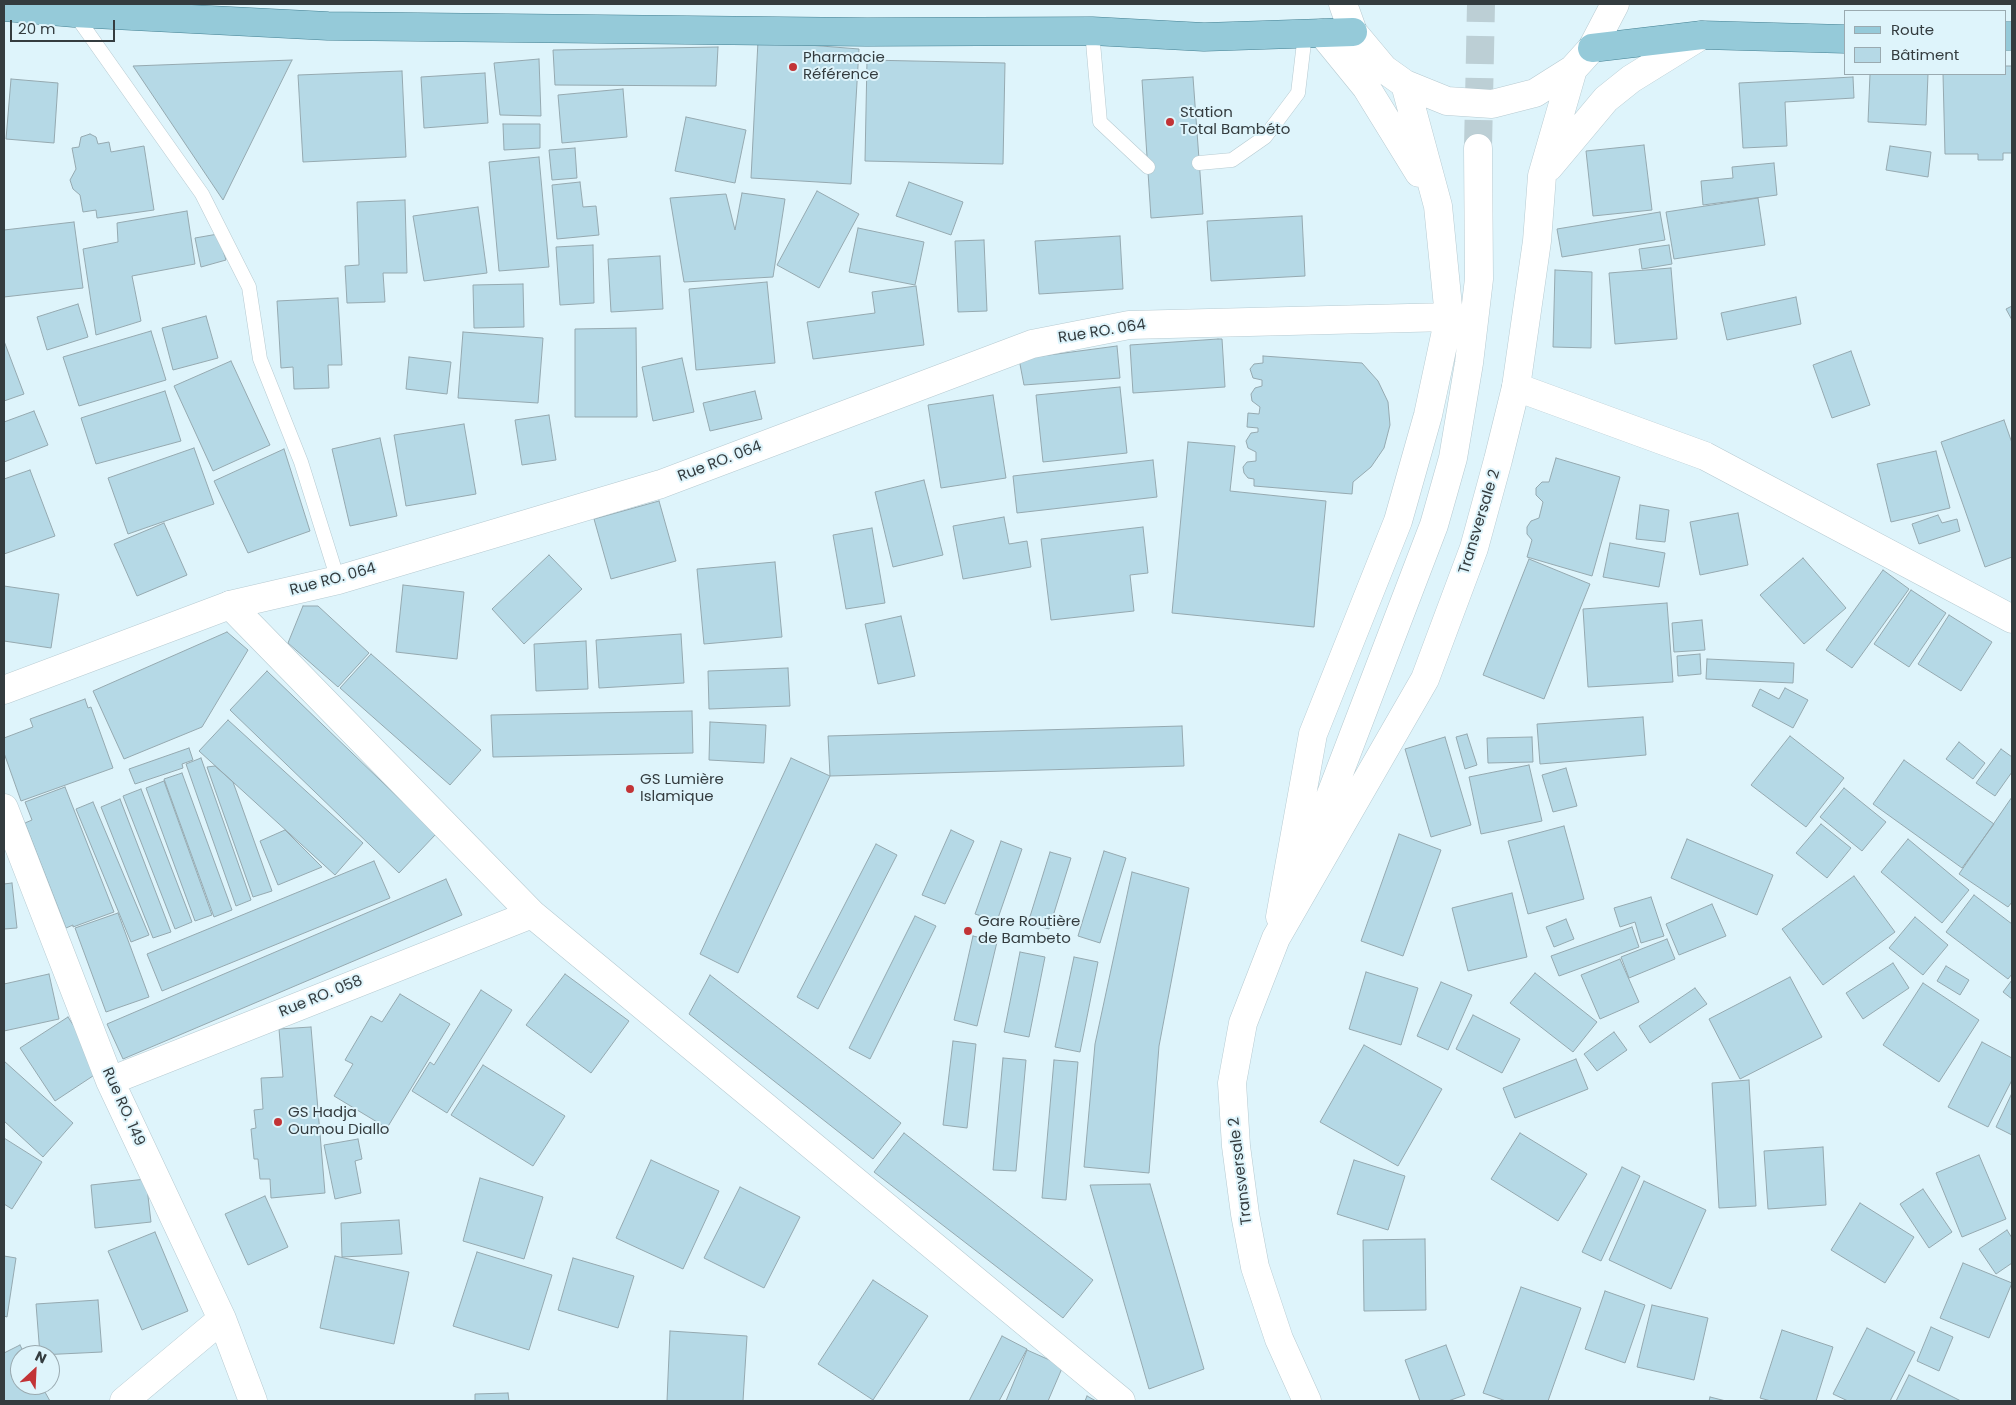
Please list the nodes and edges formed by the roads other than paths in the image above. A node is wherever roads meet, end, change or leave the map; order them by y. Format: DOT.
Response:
graph roads {
  1 [pos="1343,4"];
  2 [pos="1615,4"];
  3 [pos="4,7"];
  4 [pos="74,13"];
  5 [pos="1092,31"];
  6 [pos="1353,32"];
  7 [pos="1314,33"];
  8 [pos="1702,35"];
  9 [pos="1844,39"];
  10 [pos="1592,48"];
  11 [pos="1573,69"];
  12 [pos="1405,84"];
  13 [pos="1478,148"];
  14 [pos="1199,164"];
  15 [pos="1148,167"];
  16 [pos="1542,176"];
  17 [pos="1438,206"];
  18 [pos="1449,317"];
  19 [pos="1516,387"];
  20 [pos="338,580"];
  21 [pos="230,605"];
  22 [pos="2012,620"];
  23 [pos="4,690"];
  24 [pos="4,808"];
  25 [pos="532,914"];
  26 [pos="1276,938"];
  27 [pos="110,1081"];
  28 [pos="222,1319"];
  29 [pos="124,1401"];
  30 [pos="253,1401"];
  31 [pos="1121,1401"];
  32 [pos="1307,1401"];
  1 -- 6 [label="street"];
  2 -- 10 [label="street"];
  3 -- 4 [label="main road"];
  4 -- 5 [label="main road"];
  4 -- 20 [label="lane"];
  5 -- 7 [label="main road"];
  5 -- 15 [label="lane"];
  6 -- 7 [label="main road"];
  6 -- 12 [label="street"];
  7 -- 14 [label="lane"];
  7 -- 17 [label="street"];
  8 -- 9 [label="main road"];
  8 -- 10 [label="main road"];
  8 -- 16 [label="street"];
  10 -- 11 [label="street"];
  11 -- 12 [label="street"];
  11 -- 16 [label="street, Transversale 2"];
  12 -- 17 [label="street, Transversale 2"];
  13 -- 26 [label="street"];
  16 -- 19 [label="street, Transversale 2"];
  17 -- 18 [label="street, Transversale 2"];
  18 -- 20 [label="street, Rue RO. 064"];
  18 -- 26 [label="street, Transversale 2"];
  19 -- 22 [label="street"];
  19 -- 26 [label="street, Transversale 2"];
  20 -- 21 [label="street, Rue RO. 064"];
  21 -- 23 [label="street, Rue RO. 064"];
  21 -- 25 [label="street"];
  24 -- 27 [label="street, Rue RO. 149"];
  25 -- 27 [label="street, Rue RO. 058"];
  25 -- 31 [label="street"];
  26 -- 32 [label="street, Transversale 2"];
  27 -- 28 [label="street, Rue RO. 149"];
  28 -- 29 [label="street"];
  28 -- 30 [label="street, Rue RO. 149"];
}
